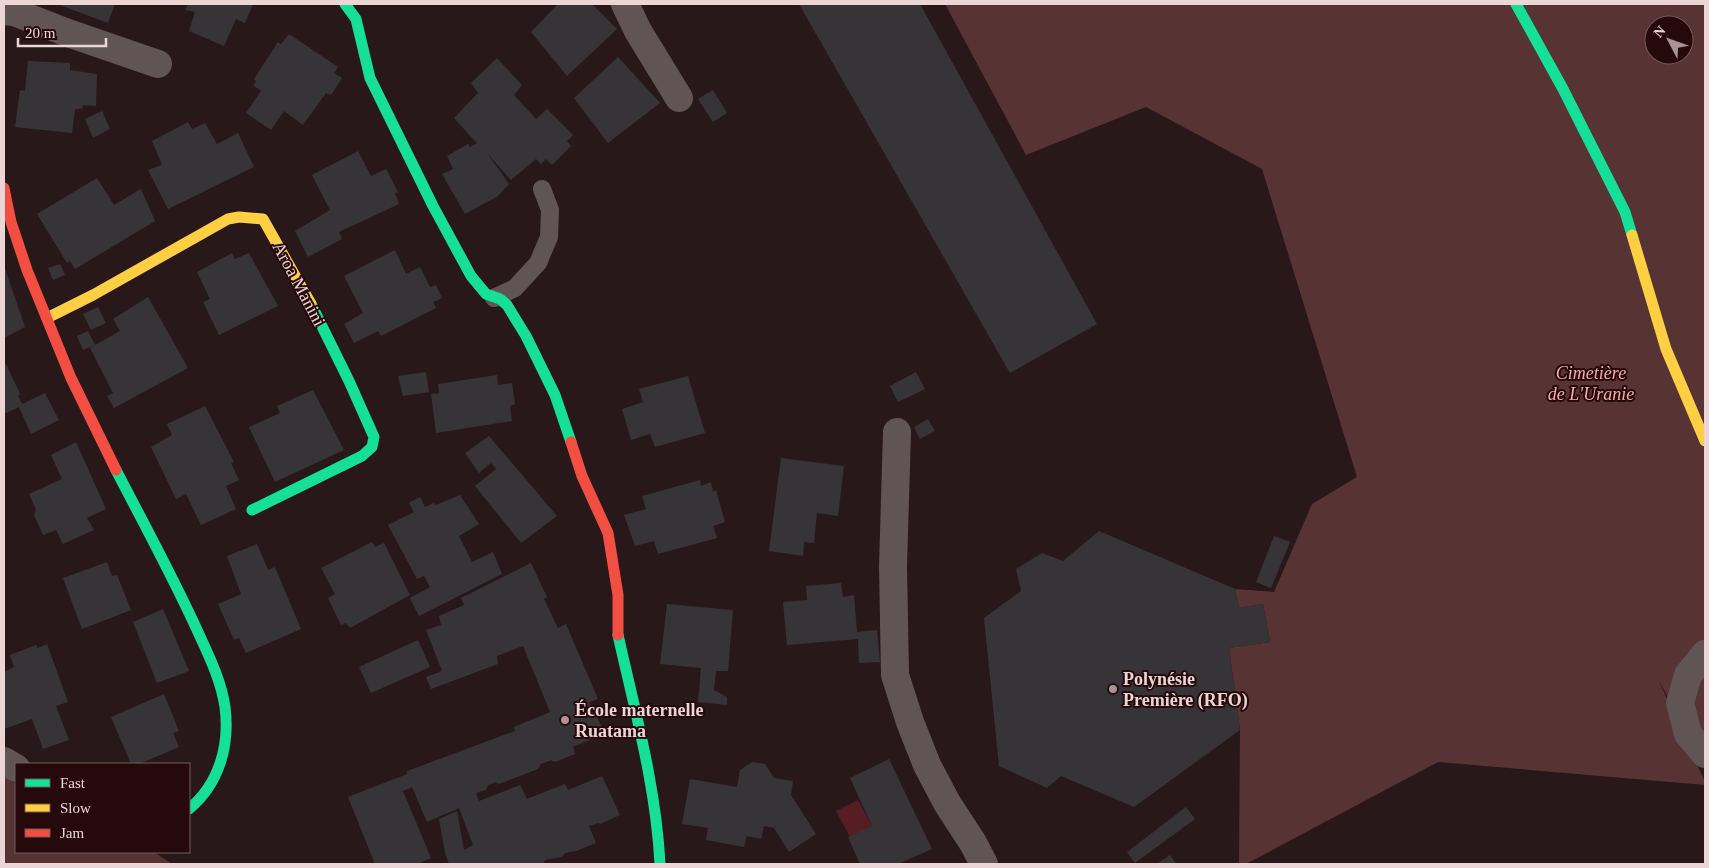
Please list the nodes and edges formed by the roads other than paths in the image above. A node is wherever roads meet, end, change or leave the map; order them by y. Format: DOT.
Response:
graph roads {
  1 [pos="345,4"];
  2 [pos="625,4"];
  3 [pos="1516,4"];
  4 [pos="4,11"];
  5 [pos="158,64"];
  6 [pos="679,98"];
  7 [pos="4,188"];
  8 [pos="542,188"];
  9 [pos="494,298"];
  10 [pos="47,318"];
  11 [pos="897,432"];
  12 [pos="1705,441"];
  13 [pos="252,510"];
  14 [pos="1705,654"];
  15 [pos="1705,754"];
  16 [pos="4,761"];
  17 [pos="15,767"];
  18 [pos="190,808"];
  19 [pos="660,864"];
  20 [pos="984,864"];
  1 -- 9 [label="street"];
  2 -- 6 [label="street"];
  3 -- 12 [label="street"];
  4 -- 5 [label="street"];
  7 -- 10 [label="street"];
  8 -- 9 [label="lane"];
  9 -- 19 [label="street"];
  10 -- 13 [label="street, Aroa Manini"];
  10 -- 18 [label="street"];
  11 -- 20 [label="street"];
  14 -- 15 [label="street"];
  16 -- 17 [label="street"];
}
